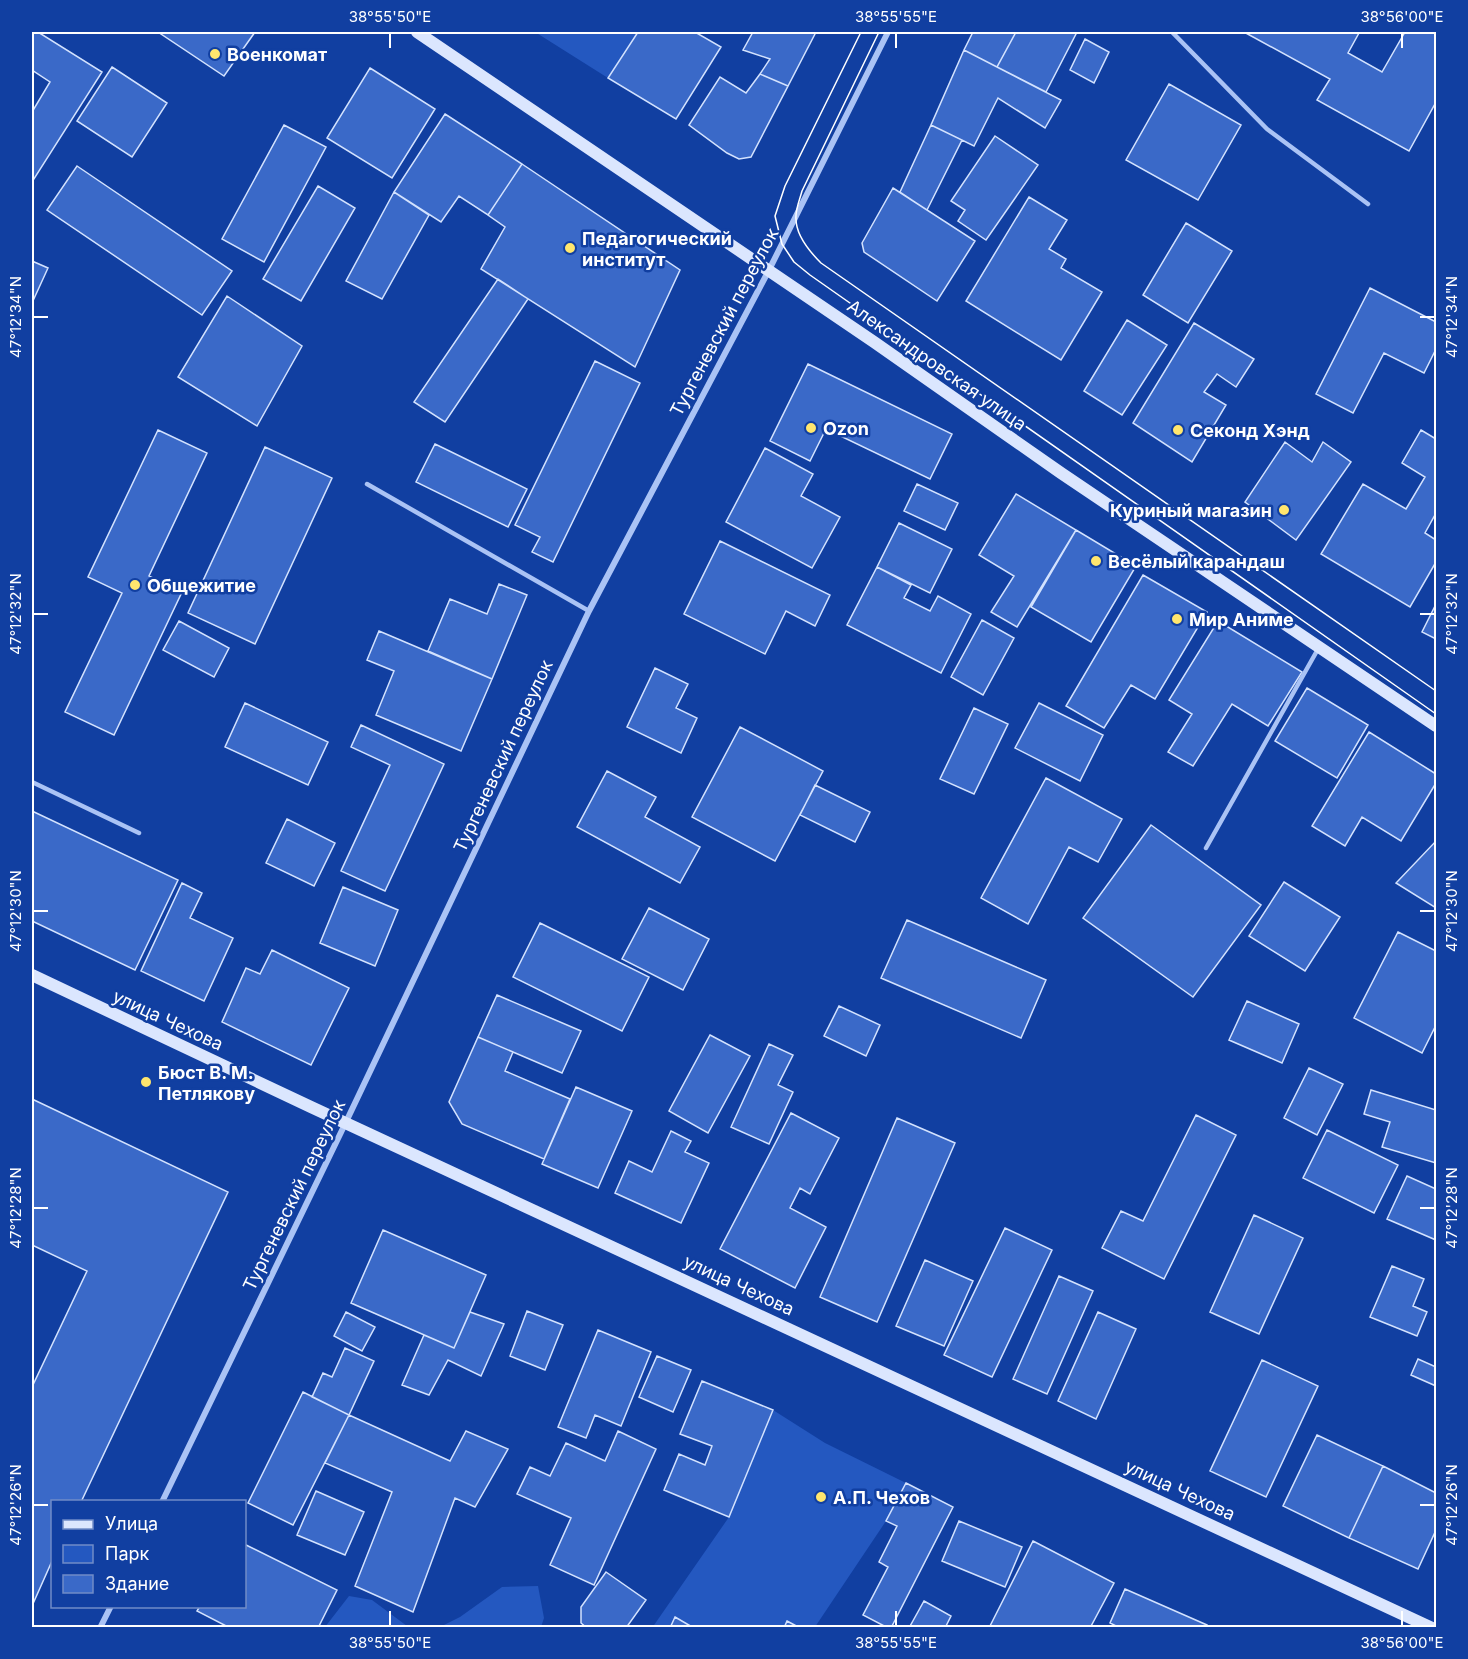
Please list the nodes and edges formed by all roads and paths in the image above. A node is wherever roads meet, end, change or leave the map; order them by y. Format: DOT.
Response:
graph roads {
  1 [pos="417,32"];
  2 [pos="888,32"];
  3 [pos="1172,32"];
  4 [pos="1368,204"];
  5 [pos="769,270"];
  6 [pos="367,484"];
  7 [pos="589,611"];
  8 [pos="1319,647"];
  9 [pos="1437,726"];
  10 [pos="32,782"];
  11 [pos="140,833"];
  12 [pos="1206,848"];
  13 [pos="32,975"];
  14 [pos="346,1122"];
  15 [pos="163,1500"];
  16 [pos="110,1608"];
  17 [pos="1437,1623"];
  18 [pos="100,1628"];
  19 [pos="1433,1628"];
  1 -- 5 [label="main road, Александровская улица"];
  2 -- 5 [label="street, Тургеневский переулок"];
  3 -- 4 [label="lane"];
  5 -- 7 [label="street, Тургеневский переулок"];
  5 -- 8 [label="main road, Александровская улица"];
  6 -- 7 [label="lane"];
  7 -- 14 [label="street, Тургеневский переулок"];
  8 -- 9 [label="main road, Александровская улица"];
  8 -- 12 [label="lane"];
  10 -- 11 [label="lane"];
  13 -- 14 [label="main road, улица Чехова"];
  14 -- 15 [label="street, Тургеневский переулок"];
  14 -- 19 [label="main road, улица Чехова"];
  16 -- 18 [label="street"];
  17 -- 19 [label="street"];
}
